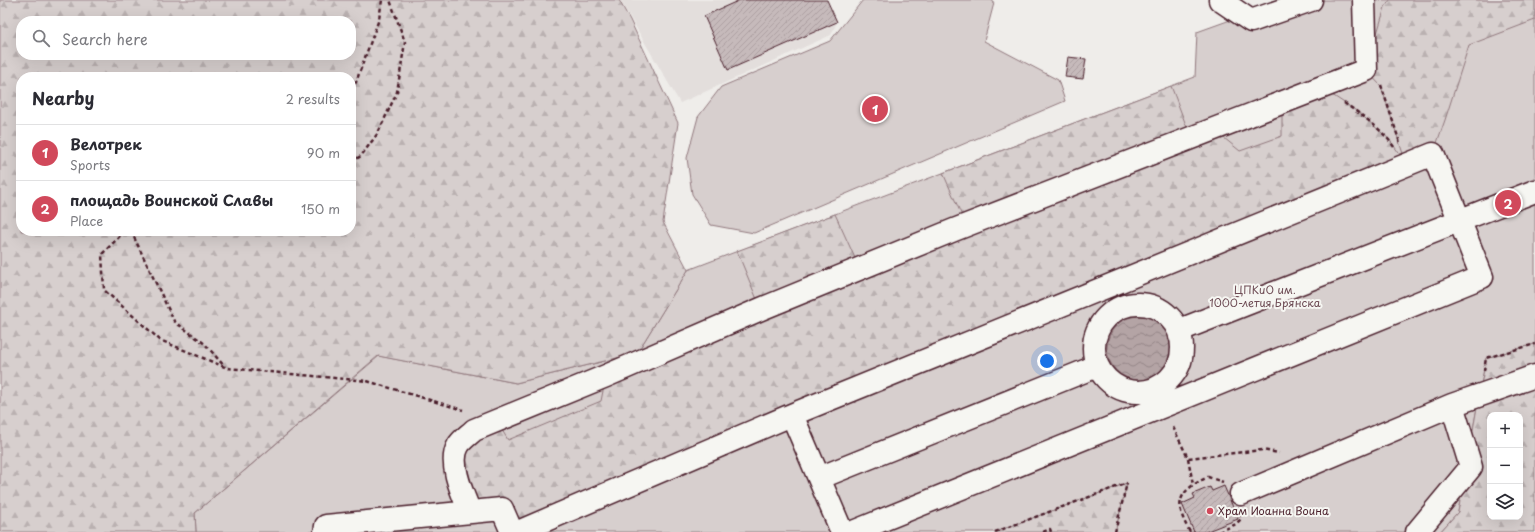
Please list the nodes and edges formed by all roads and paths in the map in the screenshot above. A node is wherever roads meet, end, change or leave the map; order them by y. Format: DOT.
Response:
graph roads {
  1 [pos="382,0"];
  2 [pos="390,0"];
  3 [pos="1220,0"];
  4 [pos="1311,0"];
  5 [pos="1364,0"];
  6 [pos="1366,70"];
  7 [pos="356,82"];
  8 [pos="1320,87"];
  9 [pos="356,159"];
  10 [pos="1406,164"];
  11 [pos="1535,191"];
  12 [pos="1459,222"];
  13 [pos="120,236"];
  14 [pos="133,236"];
  15 [pos="1112,285"];
  16 [pos="1121,307"];
  17 [pos="1180,330"];
  18 [pos="1097,366"];
  19 [pos="227,368"];
  20 [pos="1535,376"];
  21 [pos="1160,398"];
  22 [pos="1452,406"];
  23 [pos="792,416"];
  24 [pos="496,420"];
  25 [pos="1283,454"];
  26 [pos="1188,458"];
  27 [pos="819,478"];
  28 [pos="1193,484"];
  29 [pos="1242,494"];
  30 [pos="470,512"];
  31 [pos="325,532"];
  32 [pos="512,532"];
  33 [pos="518,532"];
  34 [pos="842,532"];
  35 [pos="854,532"];
  36 [pos="995,532"];
  37 [pos="1043,532"];
  38 [pos="1050,532"];
  39 [pos="1115,532"];
  40 [pos="1190,532"];
  41 [pos="1417,532"];
  1 -- 7 [label="path"];
  2 -- 9 [label="path"];
  3 -- 4 [label="street"];
  5 -- 6 [label="street"];
  6 -- 8 [label="street"];
  6 -- 10 [label="path"];
  8 -- 10 [label="path"];
  8 -- 24 [label="street"];
  10 -- 12 [label="street"];
  10 -- 15 [label="street"];
  11 -- 12 [label="street"];
  12 -- 17 [label="street"];
  12 -- 21 [label="street"];
  13 -- 19 [label="path"];
  14 -- 19 [label="path"];
  15 -- 16 [label="street"];
  15 -- 23 [label="street"];
  16 -- 17 [label="street"];
  16 -- 18 [label="street"];
  17 -- 21 [label="street"];
  18 -- 21 [label="street"];
  18 -- 27 [label="street"];
  19 -- 24 [label="path"];
  20 -- 22 [label="street"];
  21 -- 26 [label="path"];
  21 -- 35 [label="street"];
  22 -- 29 [label="street"];
  22 -- 41 [label="street"];
  23 -- 27 [label="street"];
  23 -- 33 [label="street"];
  24 -- 30 [label="street"];
  25 -- 26 [label="path"];
  26 -- 28 [label="path"];
  27 -- 34 [label="street"];
  28 -- 29 [label="path"];
  28 -- 40 [label="path"];
  30 -- 31 [label="street"];
  30 -- 32 [label="street"];
  36 -- 39 [label="path"];
  37 -- 38 [label="path"];
}
